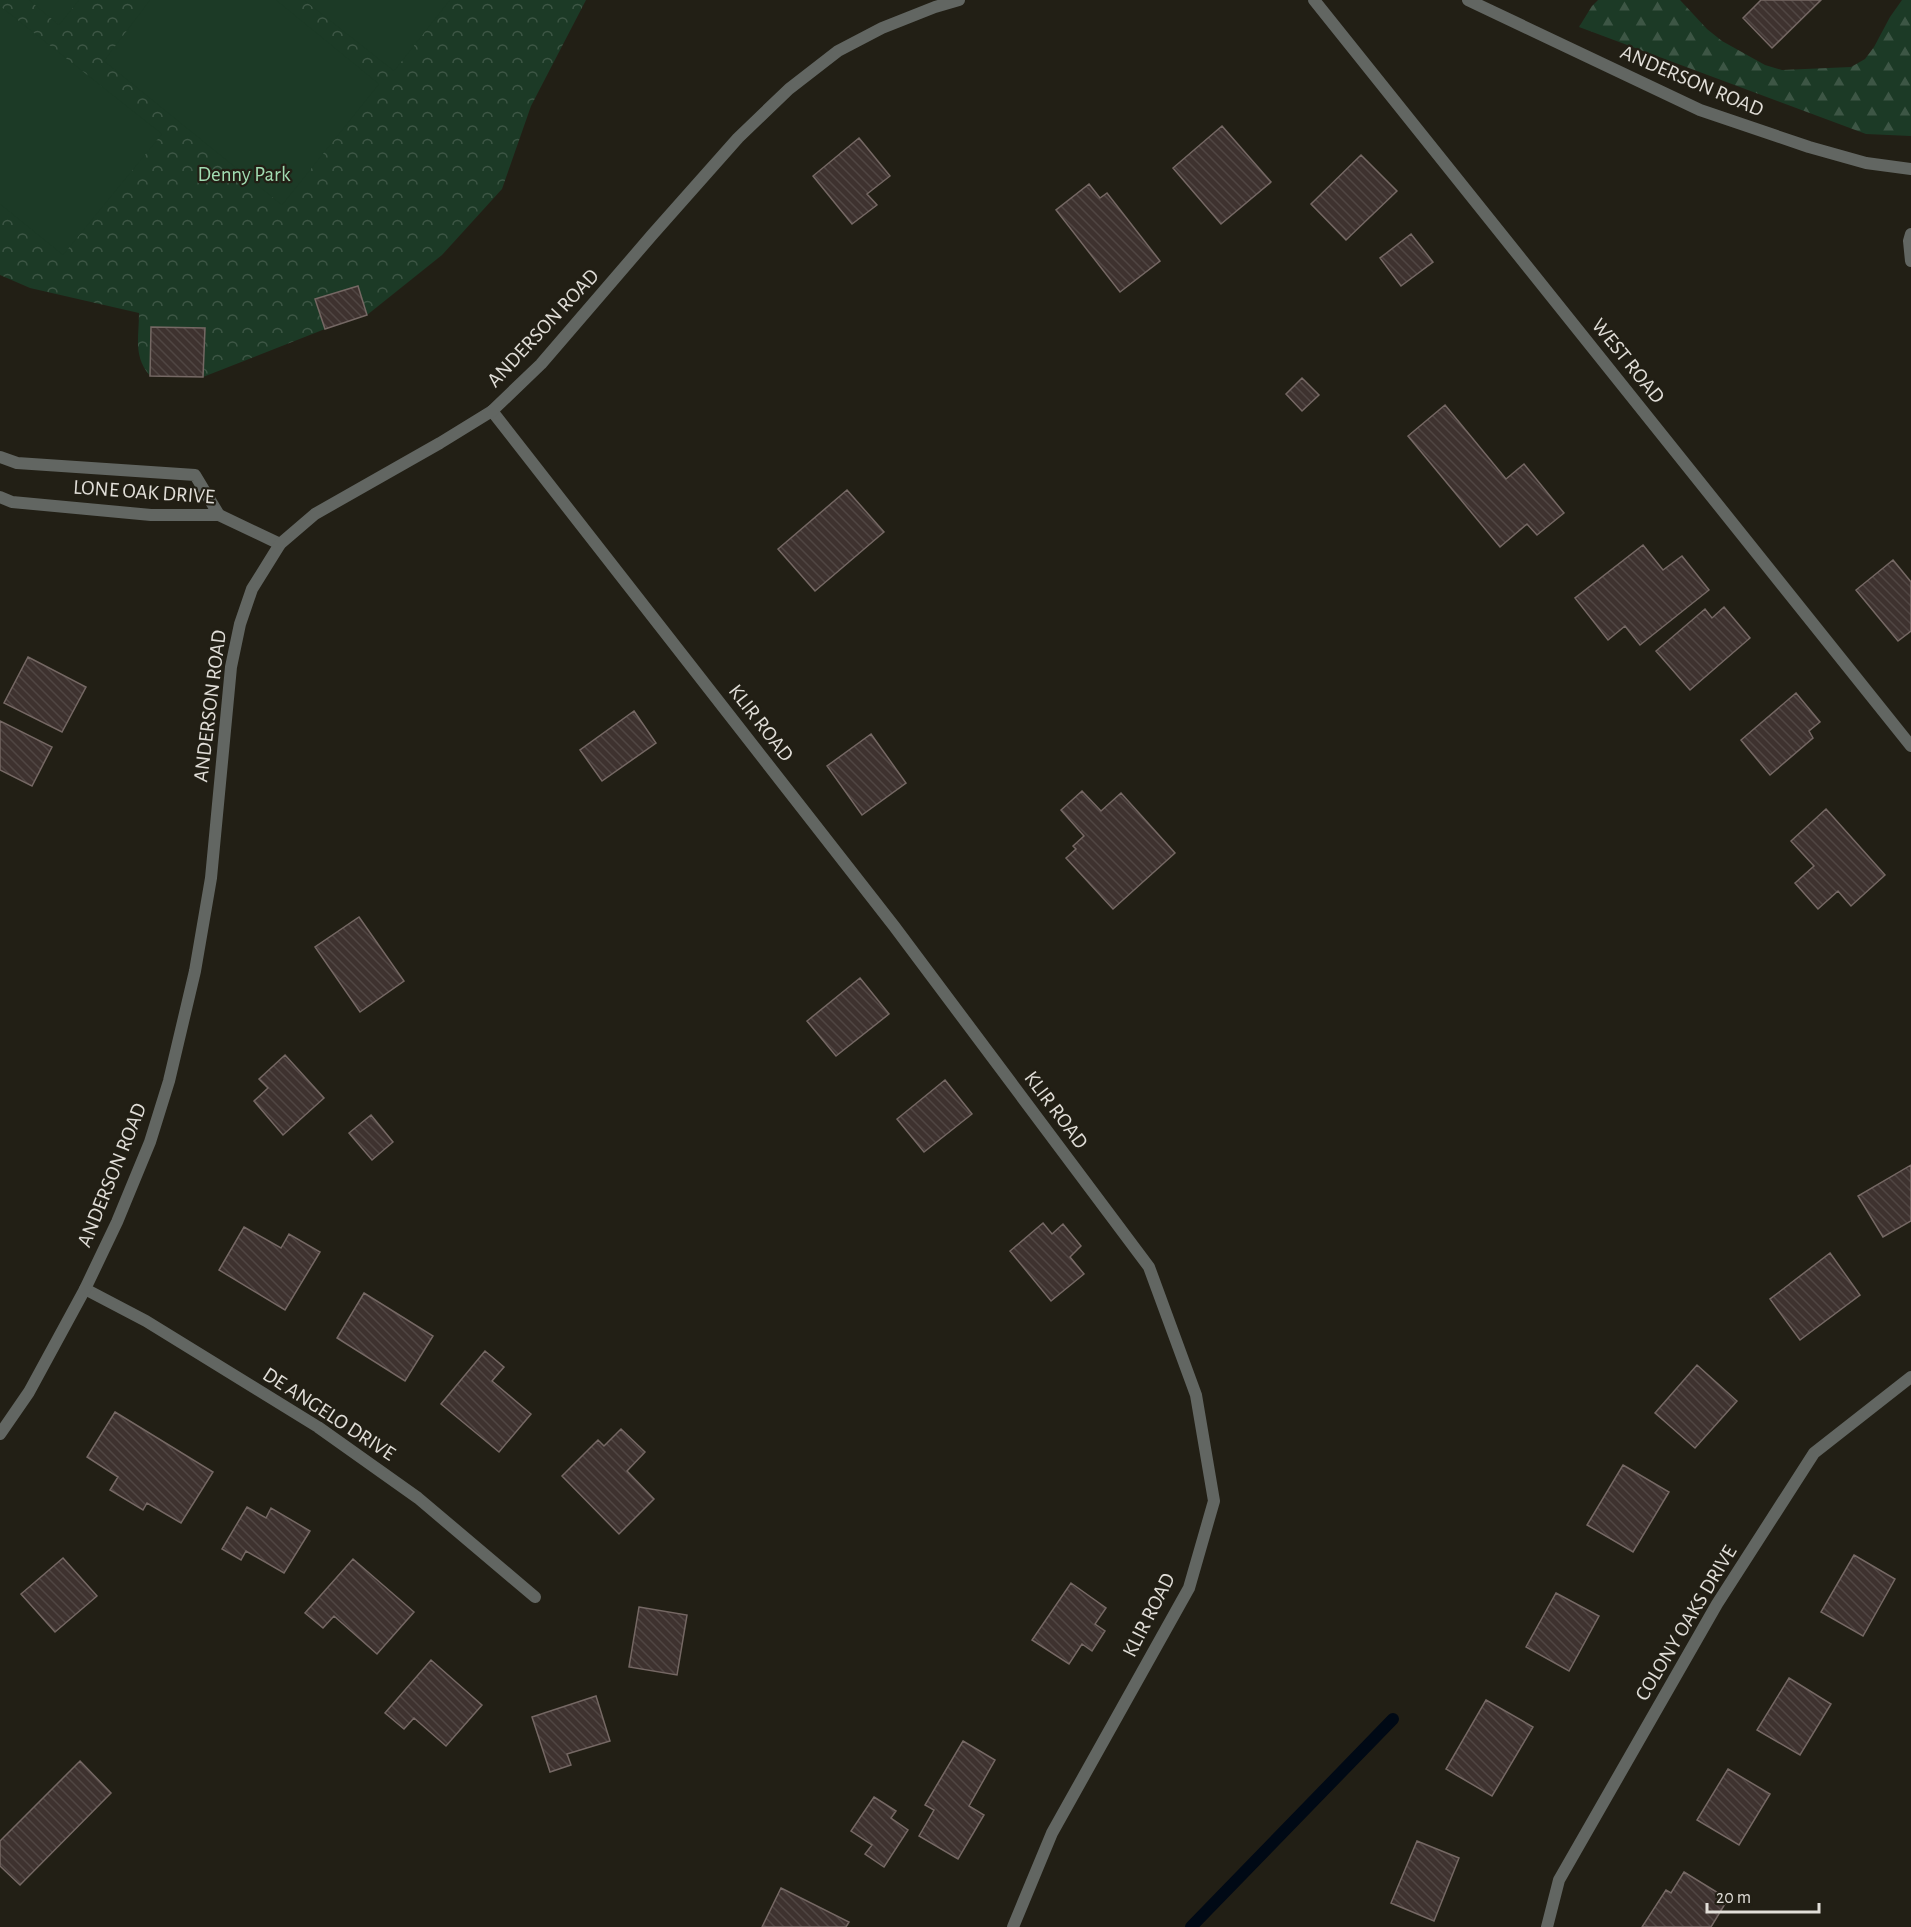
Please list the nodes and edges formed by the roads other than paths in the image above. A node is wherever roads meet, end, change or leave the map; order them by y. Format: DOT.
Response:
graph roads {
  1 [pos="959,0"];
  2 [pos="1314,0"];
  3 [pos="1468,0"];
  4 [pos="1911,169"];
  5 [pos="1911,234"];
  6 [pos="1911,261"];
  7 [pos="492,411"];
  8 [pos="0,457"];
  9 [pos="0,498"];
  10 [pos="219,515"];
  11 [pos="280,544"];
  12 [pos="1911,746"];
  13 [pos="85,1289"];
  14 [pos="1911,1377"];
  15 [pos="0,1434"];
  16 [pos="535,1597"];
  17 [pos="1012,1927"];
  18 [pos="1548,1927"];
  1 -- 7 [label="street, ANDERSON ROAD"];
  2 -- 12 [label="street, WEST ROAD"];
  3 -- 4 [label="street, ANDERSON ROAD"];
  5 -- 6 [label="street"];
  7 -- 11 [label="street, ANDERSON ROAD"];
  7 -- 17 [label="street, KLIR ROAD"];
  8 -- 10 [label="street"];
  9 -- 10 [label="street, LONE OAK DRIVE"];
  10 -- 11 [label="street, LONE OAK DRIVE"];
  11 -- 13 [label="street, ANDERSON ROAD"];
  13 -- 15 [label="street, ANDERSON ROAD"];
  13 -- 16 [label="street, DE ANGELO DRIVE"];
  14 -- 18 [label="street, COLONY OAKS DRIVE"];
}
